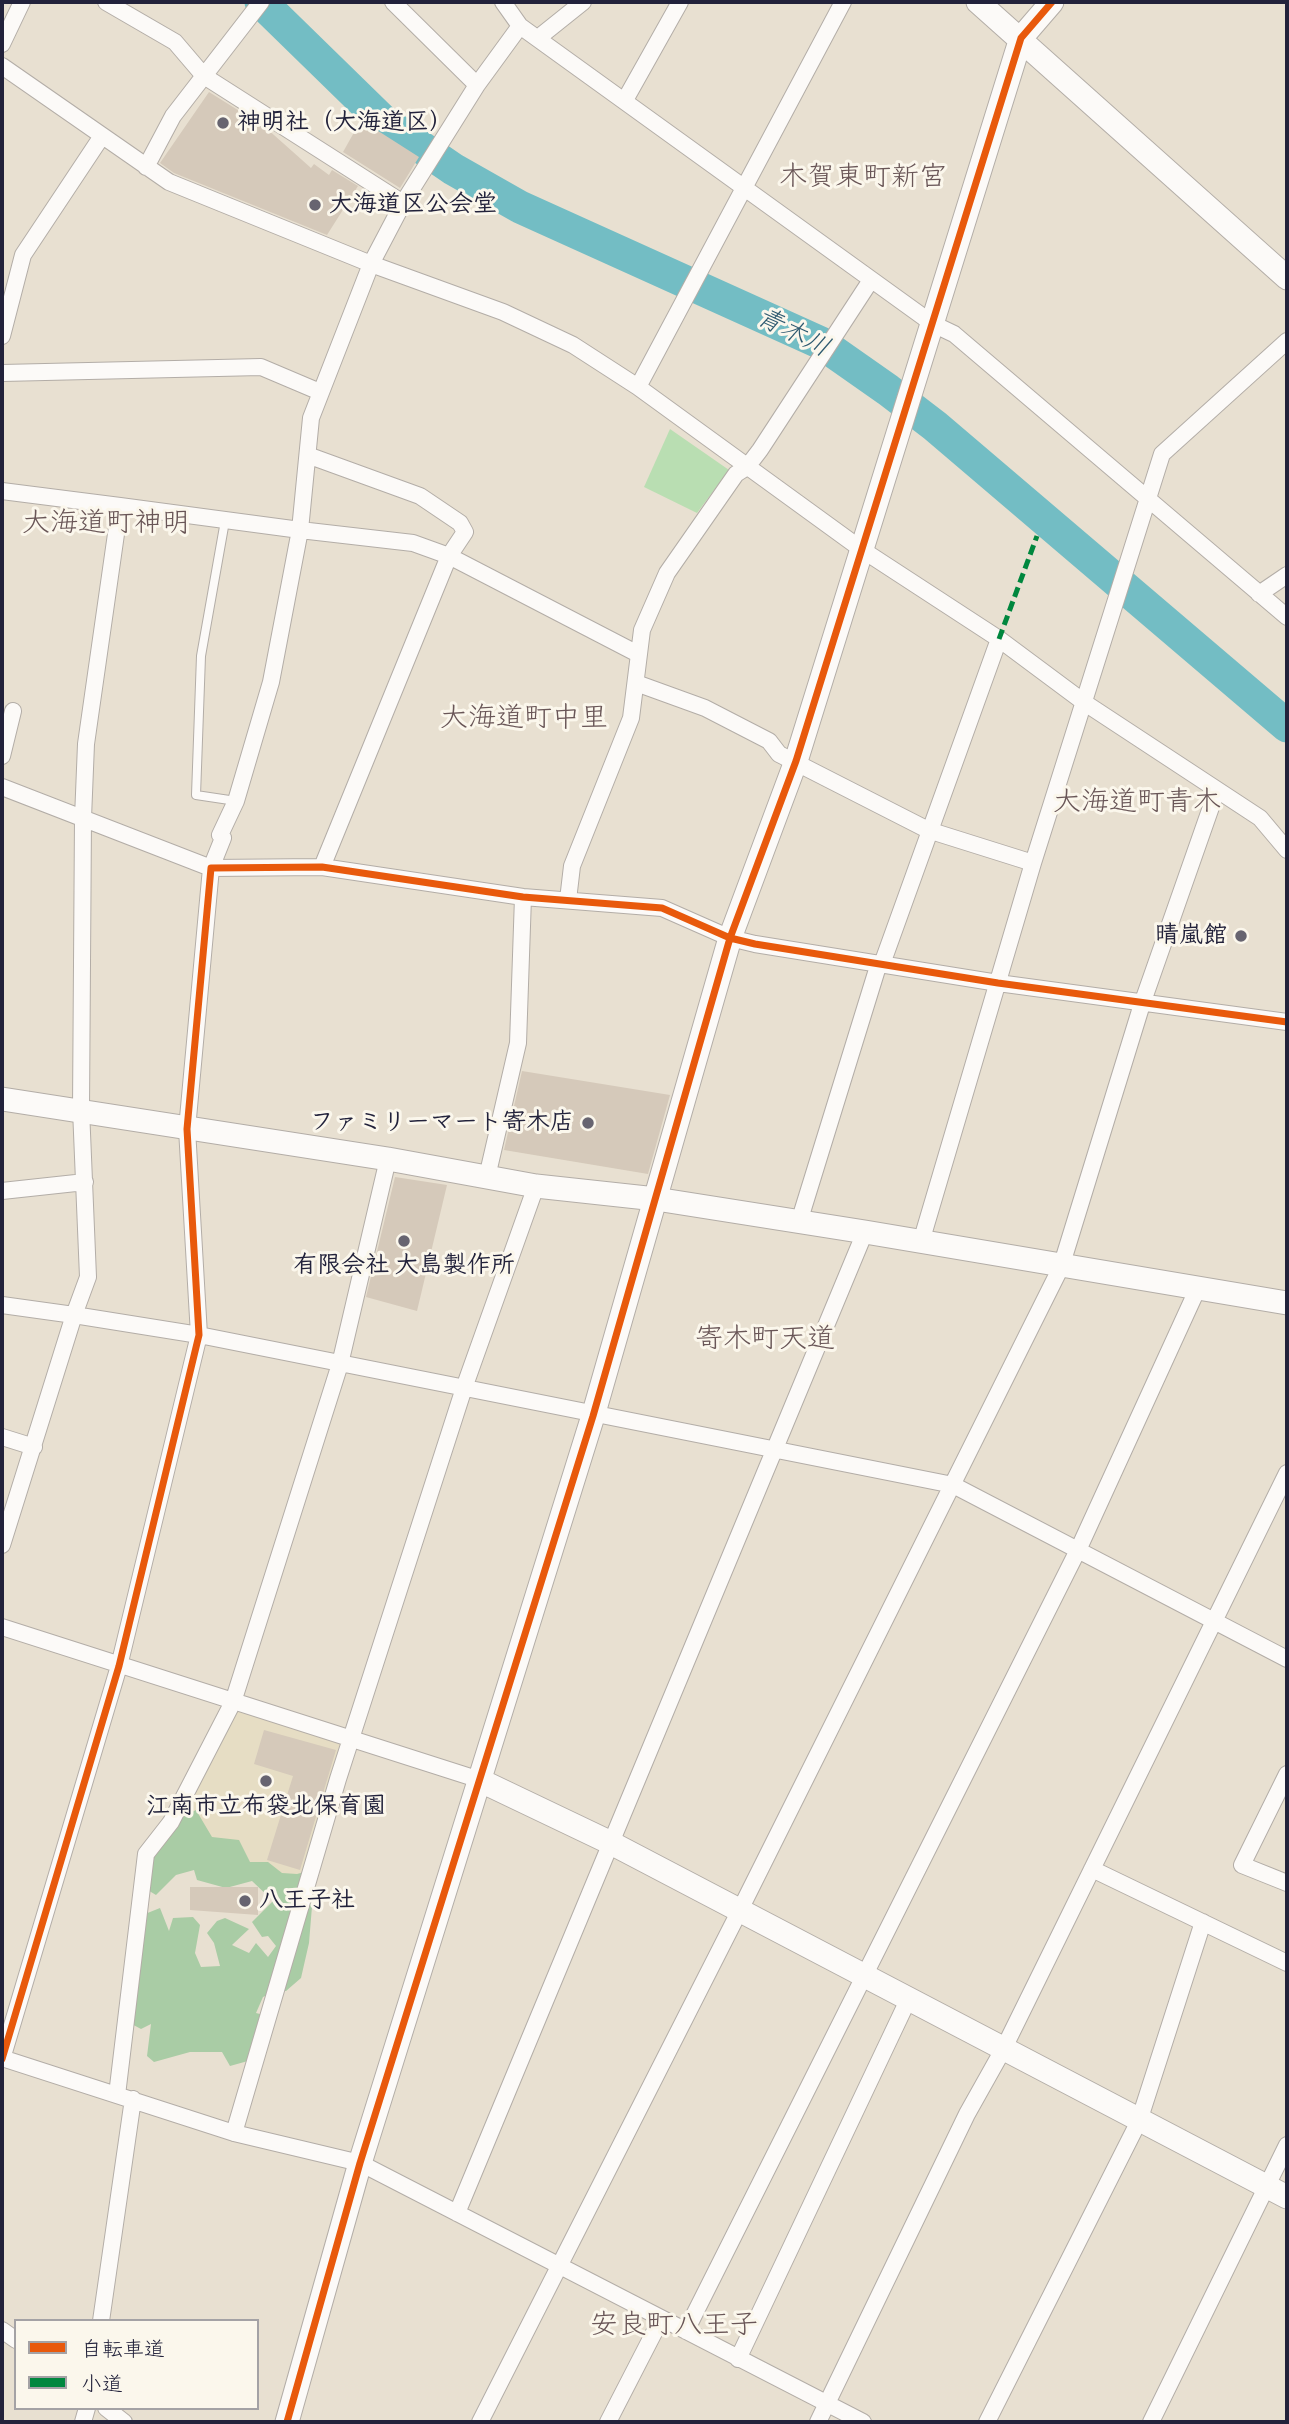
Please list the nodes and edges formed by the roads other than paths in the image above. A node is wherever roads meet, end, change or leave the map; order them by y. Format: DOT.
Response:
graph roads {
  1 [pos="22,2"];
  2 [pos="106,2"];
  3 [pos="393,2"];
  4 [pos="503,2"];
  5 [pos="583,2"];
  6 [pos="680,2"];
  7 [pos="843,2"];
  8 [pos="978,2"];
  9 [pos="1052,2"];
  10 [pos="257,7"];
  11 [pos="520,26"];
  12 [pos="538,38"];
  13 [pos="1021,38"];
  14 [pos="2,44"];
  15 [pos="2,66"];
  16 [pos="204,76"];
  17 [pos="477,85"];
  18 [pos="625,100"];
  19 [pos="102,136"];
  20 [pos="146,167"];
  21 [pos="743,189"];
  22 [pos="403,203"];
  23 [pos="371,264"];
  24 [pos="1287,278"];
  25 [pos="872,281"];
  26 [pos="933,324"];
  27 [pos="2,335"];
  28 [pos="1287,341"];
  29 [pos="2,373"];
  30 [pos="638,387"];
  31 [pos="320,392"];
  32 [pos="310,456"];
  33 [pos="747,467"];
  34 [pos="2,491"];
  35 [pos="1147,501"];
  36 [pos="120,506"];
  37 [pos="225,521"];
  38 [pos="300,530"];
  39 [pos="861,549"];
  40 [pos="449,556"];
  41 [pos="1287,575"];
  42 [pos="1259,594"];
  43 [pos="1287,617"];
  44 [pos="999,639"];
  45 [pos="638,653"];
  46 [pos="636,684"];
  47 [pos="1085,703"];
  48 [pos="13,711"];
  49 [pos="2,756"];
  50 [pos="796,761"];
  51 [pos="2,787"];
  52 [pos="1217,790"];
  53 [pos="236,801"];
  54 [pos="83,818"];
  55 [pos="928,830"];
  56 [pos="1287,850"];
  57 [pos="1033,863"];
  58 [pos="322,867"];
  59 [pos="211,868"];
  60 [pos="523,897"];
  61 [pos="568,900"];
  62 [pos="730,938"];
  63 [pos="880,964"];
  64 [pos="999,983"];
  65 [pos="1142,1004"];
  66 [pos="1287,1022"];
  67 [pos="2,1099"];
  68 [pos="81,1109"];
  69 [pos="187,1129"];
  70 [pos="388,1159"];
  71 [pos="487,1177"];
  72 [pos="85,1182"];
  73 [pos="536,1186"];
  74 [pos="2,1191"];
  75 [pos="656,1199"];
  76 [pos="799,1222"];
  77 [pos="865,1232"];
  78 [pos="921,1242"];
  79 [pos="1061,1267"];
  80 [pos="1197,1290"];
  81 [pos="1287,1303"];
  82 [pos="2,1306"];
  83 [pos="74,1315"];
  84 [pos="198,1335"];
  85 [pos="340,1364"];
  86 [pos="464,1388"];
  87 [pos="593,1416"];
  88 [pos="2,1437"];
  89 [pos="34,1447"];
  90 [pos="774,1450"];
  91 [pos="1287,1473"];
  92 [pos="953,1485"];
  93 [pos="2,1545"];
  94 [pos="1079,1548"];
  95 [pos="1214,1621"];
  96 [pos="2,1627"];
  97 [pos="1287,1658"];
  98 [pos="118,1666"];
  99 [pos="233,1702"];
  100 [pos="353,1739"];
  101 [pos="1287,1774"];
  102 [pos="477,1779"];
  103 [pos="611,1843"];
  104 [pos="1092,1869"];
  105 [pos="1287,1883"];
  106 [pos="740,1910"];
  107 [pos="1203,1922"];
  108 [pos="1287,1963"];
  109 [pos="866,1975"];
  110 [pos="909,1998"];
  111 [pos="1004,2048"];
  112 [pos="2,2058"];
  113 [pos="125,2097"];
  114 [pos="1139,2121"];
  115 [pos="234,2133"];
  116 [pos="1287,2145"];
  117 [pos="360,2163"];
  118 [pos="1267,2186"];
  119 [pos="1287,2197"];
  120 [pos="457,2213"];
  121 [pos="559,2267"];
  122 [pos="100,2319"];
  123 [pos="661,2319"];
  124 [pos="686,2331"];
  125 [pos="738,2359"];
  126 [pos="827,2405"];
  127 [pos="109,2410"];
  128 [pos="124,2422"];
  129 [pos="287,2422"];
  130 [pos="480,2422"];
  131 [pos="608,2422"];
  132 [pos="818,2422"];
  133 [pos="863,2422"];
  134 [pos="987,2422"];
  135 [pos="1151,2422"];
  1 -- 14 [label="street"];
  2 -- 16 [label="street"];
  3 -- 17 [label="street"];
  4 -- 11 [label="street"];
  5 -- 12 [label="street"];
  6 -- 18 [label="street"];
  7 -- 21 [label="street"];
  8 -- 13 [label="street"];
  9 -- 13 [label="street"];
  10 -- 16 [label="street"];
  11 -- 12 [label="street"];
  11 -- 17 [label="street"];
  12 -- 18 [label="street"];
  13 -- 24 [label="street"];
  13 -- 26 [label="street"];
  15 -- 19 [label="street"];
  16 -- 20 [label="street"];
  16 -- 22 [label="street"];
  17 -- 22 [label="street"];
  18 -- 21 [label="street"];
  19 -- 20 [label="street"];
  19 -- 27 [label="street"];
  20 -- 23 [label="street"];
  21 -- 25 [label="street"];
  21 -- 30 [label="street"];
  22 -- 23 [label="street"];
  23 -- 30 [label="street"];
  23 -- 31 [label="street"];
  25 -- 26 [label="street"];
  25 -- 33 [label="street"];
  26 -- 35 [label="street"];
  26 -- 39 [label="street"];
  28 -- 35 [label="street"];
  29 -- 31 [label="street"];
  30 -- 33 [label="street"];
  31 -- 32 [label="street"];
  32 -- 38 [label="street"];
  32 -- 40 [label="street"];
  33 -- 39 [label="street"];
  33 -- 45 [label="street"];
  34 -- 36 [label="street"];
  35 -- 42 [label="street"];
  35 -- 47 [label="street"];
  36 -- 37 [label="street"];
  36 -- 54 [label="street"];
  37 -- 38 [label="street"];
  37 -- 53 [label="lane"];
  38 -- 40 [label="street"];
  38 -- 53 [label="street"];
  39 -- 44 [label="street"];
  39 -- 50 [label="street"];
  40 -- 45 [label="street"];
  40 -- 58 [label="street"];
  41 -- 42 [label="street"];
  42 -- 43 [label="street"];
  44 -- 47 [label="street"];
  44 -- 55 [label="street"];
  45 -- 46 [label="street"];
  46 -- 50 [label="street"];
  46 -- 61 [label="street"];
  47 -- 52 [label="street"];
  47 -- 57 [label="street"];
  48 -- 49 [label="street"];
  50 -- 55 [label="street"];
  50 -- 62 [label="street"];
  51 -- 54 [label="street"];
  52 -- 56 [label="street"];
  52 -- 65 [label="street"];
  53 -- 59 [label="street"];
  54 -- 59 [label="street"];
  54 -- 68 [label="street"];
  55 -- 57 [label="street"];
  55 -- 63 [label="street"];
  57 -- 64 [label="street"];
  58 -- 59 [label="street"];
  58 -- 60 [label="street"];
  59 -- 69 [label="street"];
  60 -- 61 [label="street"];
  60 -- 71 [label="street"];
  61 -- 62 [label="street"];
  62 -- 63 [label="street"];
  62 -- 75 [label="street"];
  63 -- 64 [label="street"];
  63 -- 76 [label="street"];
  64 -- 65 [label="street"];
  64 -- 78 [label="street"];
  65 -- 66 [label="street"];
  65 -- 79 [label="street"];
  67 -- 68 [label="street"];
  68 -- 69 [label="street"];
  68 -- 72 [label="street"];
  69 -- 70 [label="street"];
  69 -- 84 [label="street"];
  70 -- 71 [label="street"];
  70 -- 85 [label="street"];
  71 -- 73 [label="street"];
  72 -- 74 [label="street"];
  72 -- 83 [label="street"];
  73 -- 75 [label="street"];
  73 -- 86 [label="street"];
  75 -- 76 [label="street"];
  75 -- 87 [label="street"];
  76 -- 77 [label="street"];
  77 -- 78 [label="street"];
  77 -- 90 [label="street"];
  78 -- 79 [label="street"];
  79 -- 80 [label="street"];
  79 -- 92 [label="street"];
  80 -- 81 [label="street"];
  80 -- 94 [label="street"];
  82 -- 83 [label="street"];
  83 -- 84 [label="street"];
  83 -- 89 [label="street"];
  84 -- 85 [label="street"];
  84 -- 98 [label="street"];
  85 -- 86 [label="street"];
  85 -- 99 [label="street"];
  86 -- 87 [label="street"];
  86 -- 100 [label="street"];
  87 -- 90 [label="street"];
  87 -- 102 [label="street"];
  88 -- 89 [label="street"];
  89 -- 93 [label="street"];
  90 -- 92 [label="street"];
  90 -- 103 [label="street"];
  91 -- 95 [label="street"];
  92 -- 94 [label="street"];
  92 -- 106 [label="street"];
  94 -- 95 [label="street"];
  94 -- 109 [label="street"];
  95 -- 97 [label="street"];
  95 -- 104 [label="street"];
  96 -- 98 [label="street"];
  98 -- 99 [label="street"];
  98 -- 112 [label="street"];
  99 -- 100 [label="street"];
  99 -- 113 [label="street"];
  100 -- 102 [label="street"];
  100 -- 115 [label="street"];
  101 -- 105 [label="street"];
  102 -- 103 [label="street"];
  102 -- 117 [label="street"];
  103 -- 106 [label="street"];
  103 -- 120 [label="street"];
  104 -- 107 [label="street"];
  104 -- 111 [label="street"];
  106 -- 109 [label="street"];
  106 -- 121 [label="street"];
  107 -- 108 [label="street"];
  107 -- 114 [label="street"];
  109 -- 110 [label="street"];
  109 -- 124 [label="street"];
  110 -- 111 [label="street"];
  110 -- 125 [label="street"];
  111 -- 114 [label="street"];
  111 -- 126 [label="street"];
  112 -- 113 [label="street"];
  113 -- 115 [label="street"];
  113 -- 122 [label="street"];
  114 -- 118 [label="street"];
  114 -- 134 [label="street"];
  115 -- 117 [label="street"];
  116 -- 118 [label="street"];
  117 -- 120 [label="street"];
  117 -- 129 [label="street"];
  118 -- 119 [label="street"];
  118 -- 135 [label="street"];
  120 -- 121 [label="street"];
  121 -- 123 [label="street"];
  121 -- 130 [label="street"];
  123 -- 124 [label="street"];
  123 -- 131 [label="street"];
  124 -- 125 [label="street"];
  125 -- 126 [label="street"];
  126 -- 132 [label="street"];
  126 -- 133 [label="street"];
  127 -- 128 [label="street"];
}
